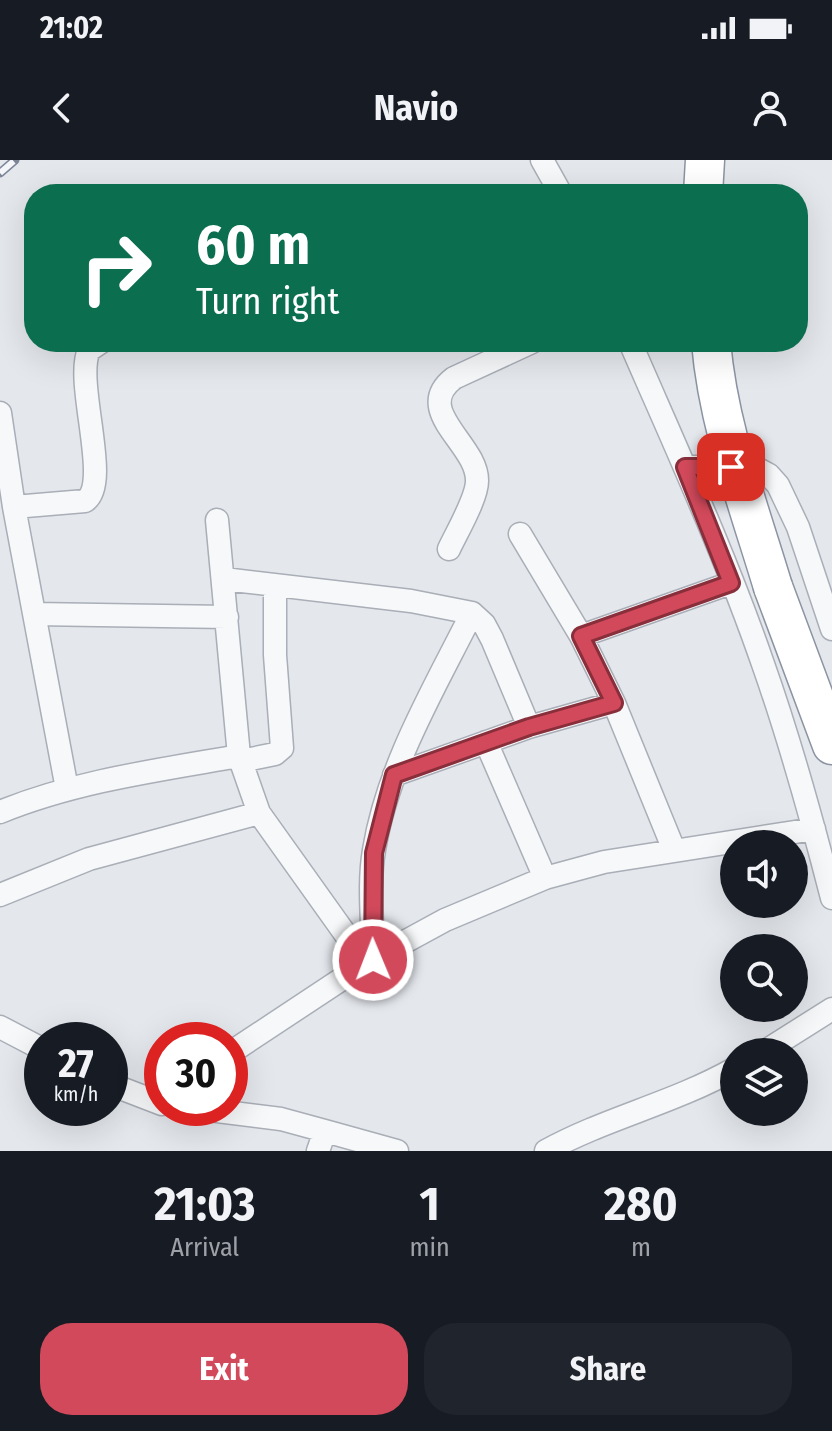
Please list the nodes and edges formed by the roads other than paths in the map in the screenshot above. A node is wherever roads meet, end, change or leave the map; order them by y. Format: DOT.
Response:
graph roads {
  1 [pos="542,160"];
  2 [pos="705,160"];
  3 [pos="555,184"];
  4 [pos="704,184"];
  5 [pos="89,352"];
  6 [pos="510,352"];
  7 [pos="634,352"];
  8 [pos="713,352"];
  9 [pos="0,413"];
  10 [pos="685,467"];
  11 [pos="14,507"];
  12 [pos="217,520"];
  13 [pos="520,534"];
  14 [pos="449,549"];
  15 [pos="224,579"];
  16 [pos="731,583"];
  17 [pos="275,585"];
  18 [pos="472,613"];
  19 [pos="34,614"];
  20 [pos="227,617"];
  21 [pos="832,629"];
  22 [pos="581,636"];
  23 [pos="614,703"];
  24 [pos="529,727"];
  25 [pos="486,742"];
  26 [pos="832,745"];
  27 [pos="240,758"];
  28 [pos="394,775"];
  29 [pos="67,789"];
  30 [pos="0,812"];
  31 [pos="259,813"];
  32 [pos="814,829"];
  33 [pos="674,850"];
  34 [pos="545,878"];
  35 [pos="0,895"];
  36 [pos="832,898"];
  37 [pos="370,961"];
  38 [pos="832,1009"];
  39 [pos="0,1027"];
  40 [pos="786,1038"];
  41 [pos="24,1040"];
  42 [pos="248,1041"];
  43 [pos="720,1076"];
  44 [pos="248,1115"];
  45 [pos="322,1141"];
  46 [pos="397,1151"];
  47 [pos="546,1151"];
  1 -- 3 [label="street"];
  2 -- 4 [label="highway"];
  5 -- 11 [label="street"];
  6 -- 14 [label="street"];
  7 -- 10 [label="street"];
  8 -- 26 [label="highway, bridge"];
  9 -- 11 [label="street"];
  10 -- 16 [label="street"];
  10 -- 21 [label="street"];
  11 -- 19 [label="street"];
  12 -- 15 [label="street"];
  13 -- 22 [label="street"];
  15 -- 17 [label="street"];
  15 -- 20 [label="street"];
  16 -- 22 [label="street"];
  16 -- 32 [label="street"];
  17 -- 18 [label="street"];
  17 -- 27 [label="street"];
  18 -- 24 [label="street"];
  18 -- 28 [label="street"];
  19 -- 20 [label="street"];
  19 -- 29 [label="street"];
  20 -- 27 [label="street"];
  22 -- 23 [label="street"];
  23 -- 24 [label="street"];
  23 -- 33 [label="street"];
  24 -- 25 [label="street"];
  25 -- 28 [label="street"];
  25 -- 34 [label="street"];
  27 -- 29 [label="street"];
  27 -- 31 [label="street"];
  28 -- 37 [label="street"];
  29 -- 30 [label="street"];
  31 -- 35 [label="street"];
  31 -- 37 [label="street"];
  32 -- 33 [label="street"];
  32 -- 36 [label="street"];
  33 -- 34 [label="street"];
  34 -- 37 [label="street"];
  37 -- 42 [label="street"];
  38 -- 40 [label="street"];
  39 -- 41 [label="street"];
  43 -- 47 [label="street"];
  44 -- 45 [label="street"];
  45 -- 46 [label="street"];
}
